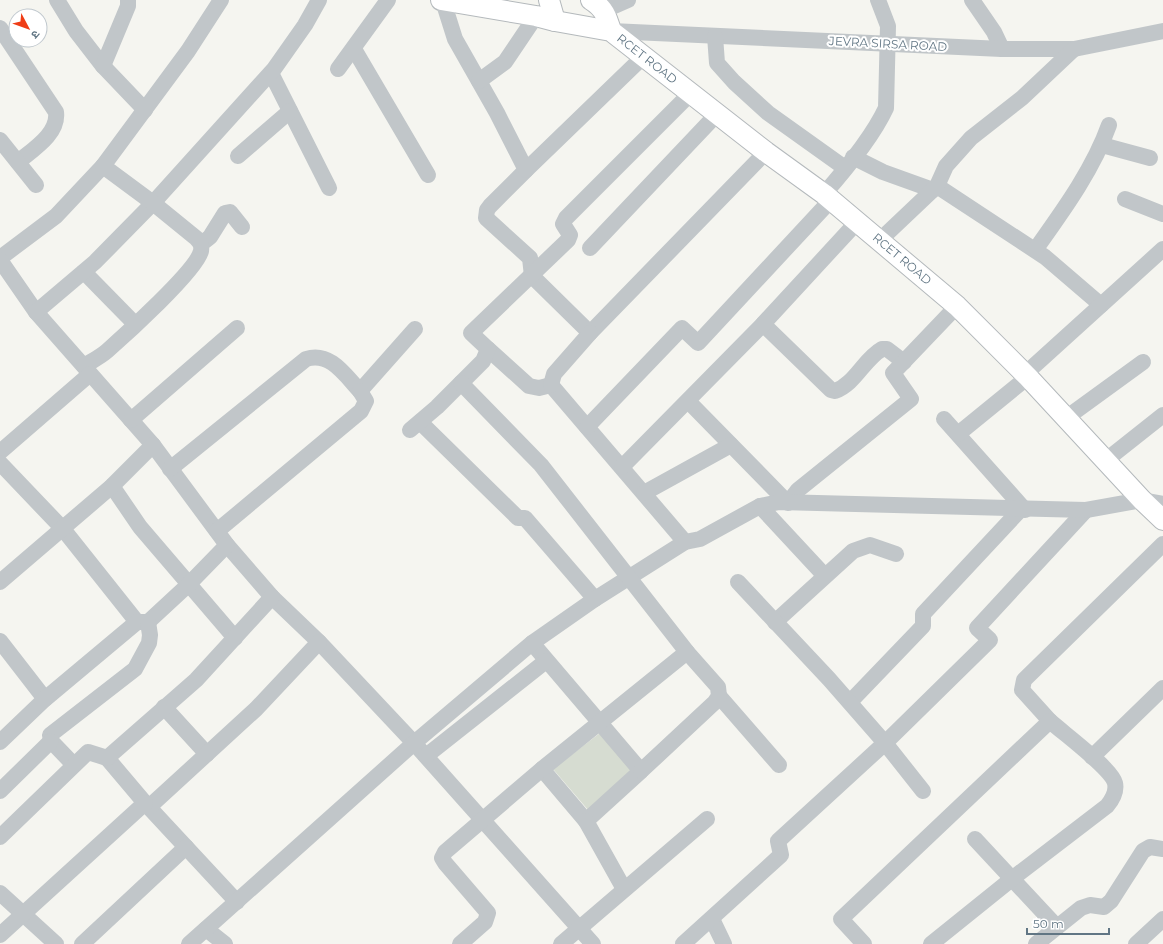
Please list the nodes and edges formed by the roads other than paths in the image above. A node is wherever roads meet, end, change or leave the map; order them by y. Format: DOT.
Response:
graph roads {
  1 [pos="128,0"];
  2 [pos="221,0"];
  3 [pos="319,0"];
  4 [pos="388,0"];
  5 [pos="442,0"];
  6 [pos="549,0"];
  7 [pos="628,0"];
  8 [pos="878,0"];
  9 [pos="972,0"];
  10 [pos="62,2"];
  11 [pos="597,5"];
  12 [pos="536,16"];
  13 [pos="555,21"];
  14 [pos="0,28"];
  15 [pos="611,31"];
  16 [pos="1163,31"];
  17 [pos="715,36"];
  18 [pos="888,44"];
  19 [pos="354,49"];
  20 [pos="1002,49"];
  21 [pos="1074,49"];
  22 [pos="644,56"];
  23 [pos="103,66"];
  24 [pos="338,69"];
  25 [pos="271,73"];
  26 [pos="479,81"];
  27 [pos="691,93"];
  28 [pos="145,110"];
  29 [pos="290,111"];
  30 [pos="718,114"];
  31 [pos="1108,125"];
  32 [pos="0,140"];
  33 [pos="1102,145"];
  34 [pos="766,152"];
  35 [pos="238,156"];
  36 [pos="1150,158"];
  37 [pos="18,162"];
  38 [pos="849,163"];
  39 [pos="103,166"];
  40 [pos="526,170"];
  41 [pos="428,175"];
  42 [pos="36,185"];
  43 [pos="329,188"];
  44 [pos="935,188"];
  45 [pos="827,197"];
  46 [pos="1125,199"];
  47 [pos="153,202"];
  48 [pos="1163,214"];
  49 [pos="858,221"];
  50 [pos="242,227"];
  51 [pos="880,240"];
  52 [pos="201,244"];
  53 [pos="590,248"];
  54 [pos="1163,249"];
  55 [pos="1035,250"];
  56 [pos="0,259"];
  57 [pos="84,272"];
  58 [pos="532,276"];
  59 [pos="1101,304"];
  60 [pos="957,306"];
  61 [pos="36,312"];
  62 [pos="135,324"];
  63 [pos="763,324"];
  64 [pos="237,328"];
  65 [pos="415,329"];
  66 [pos="590,333"];
  67 [pos="488,349"];
  68 [pos="904,362"];
  69 [pos="1143,362"];
  70 [pos="87,370"];
  71 [pos="1027,375"];
  72 [pos="461,383"];
  73 [pos="552,385"];
  74 [pos="360,391"];
  75 [pos="688,401"];
  76 [pos="1163,415"];
  77 [pos="1066,418"];
  78 [pos="944,419"];
  79 [pos="131,420"];
  80 [pos="587,427"];
  81 [pos="958,434"];
  82 [pos="153,445"];
  83 [pos="731,445"];
  84 [pos="0,452"];
  85 [pos="1106,461"];
  86 [pos="0,464"];
  87 [pos="622,467"];
  88 [pos="170,469"];
  89 [pos="112,486"];
  90 [pos="644,493"];
  91 [pos="1142,500"];
  92 [pos="788,503"];
  93 [pos="1163,504"];
  94 [pos="760,506"];
  95 [pos="1023,509"];
  96 [pos="1086,510"];
  97 [pos="1163,520"];
  98 [pos="63,529"];
  99 [pos="217,531"];
  100 [pos="685,542"];
  101 [pos="1163,544"];
  102 [pos="227,545"];
  103 [pos="896,554"];
  104 [pos="3,575"];
  105 [pos="825,576"];
  106 [pos="629,578"];
  107 [pos="738,582"];
  108 [pos="188,585"];
  109 [pos="272,597"];
  110 [pos="595,599"];
  111 [pos="143,622"];
  112 [pos="775,622"];
  113 [pos="235,638"];
  114 [pos="0,642"];
  115 [pos="319,642"];
  116 [pos="532,643"];
  117 [pos="687,652"];
  118 [pos="546,661"];
  119 [pos="1163,688"];
  120 [pos="719,696"];
  121 [pos="45,699"];
  122 [pos="850,702"];
  123 [pos="164,708"];
  124 [pos="1050,721"];
  125 [pos="598,723"];
  126 [pos="51,741"];
  127 [pos="0,742"];
  128 [pos="414,743"];
  129 [pos="885,743"];
  130 [pos="207,754"];
  131 [pos="426,756"];
  132 [pos="1092,757"];
  133 [pos="107,758"];
  134 [pos="74,765"];
  135 [pos="779,765"];
  136 [pos="542,769"];
  137 [pos="641,771"];
  138 [pos="0,791"];
  139 [pos="923,791"];
  140 [pos="147,805"];
  141 [pos="482,819"];
  142 [pos="707,819"];
  143 [pos="586,821"];
  144 [pos="0,837"];
  145 [pos="975,839"];
  146 [pos="186,847"];
  147 [pos="1163,849"];
  148 [pos="1013,878"];
  149 [pos="624,888"];
  150 [pos="0,893"];
  151 [pos="237,902"];
  152 [pos="24,914"];
  153 [pos="712,919"];
  154 [pos="1163,919"];
  155 [pos="1057,927"];
  156 [pos="579,928"];
  157 [pos="206,929"];
  158 [pos="0,935"];
  159 [pos="56,944"];
  160 [pos="82,944"];
  161 [pos="189,944"];
  162 [pos="225,944"];
  163 [pos="460,944"];
  164 [pos="561,944"];
  165 [pos="593,944"];
  166 [pos="683,944"];
  167 [pos="724,944"];
  168 [pos="864,944"];
  169 [pos="931,944"];
  170 [pos="1036,944"];
  171 [pos="1136,944"];
  1 -- 23 [label="street"];
  2 -- 28 [label="street"];
  3 -- 25 [label="street"];
  4 -- 19 [label="street"];
  5 -- 12 [label="main road"];
  5 -- 26 [label="street"];
  6 -- 13 [label="main road"];
  7 -- 11 [label="street"];
  8 -- 18 [label="street"];
  9 -- 20 [label="street"];
  10 -- 23 [label="street"];
  11 -- 15 [label="main road"];
  12 -- 13 [label="main road"];
  12 -- 26 [label="street"];
  13 -- 15 [label="main road"];
  14 -- 37 [label="street"];
  15 -- 17 [label="street, JEVRA SIRSA ROAD"];
  15 -- 22 [label="main road, RCET ROAD"];
  16 -- 21 [label="street, JEVRA SIRSA ROAD"];
  17 -- 18 [label="street, JEVRA SIRSA ROAD"];
  17 -- 38 [label="street"];
  18 -- 20 [label="street, JEVRA SIRSA ROAD"];
  18 -- 38 [label="street"];
  19 -- 24 [label="street"];
  19 -- 41 [label="street"];
  20 -- 21 [label="street, JEVRA SIRSA ROAD"];
  21 -- 44 [label="street"];
  22 -- 27 [label="main road, RCET ROAD"];
  22 -- 40 [label="street"];
  23 -- 28 [label="street"];
  25 -- 29 [label="street"];
  25 -- 47 [label="street"];
  26 -- 40 [label="street"];
  27 -- 30 [label="main road, RCET ROAD"];
  27 -- 58 [label="street"];
  28 -- 39 [label="street"];
  29 -- 35 [label="street"];
  29 -- 43 [label="street"];
  30 -- 34 [label="main road, RCET ROAD"];
  30 -- 53 [label="street"];
  31 -- 33 [label="street"];
  32 -- 37 [label="street"];
  33 -- 36 [label="street"];
  33 -- 55 [label="street"];
  34 -- 45 [label="main road, RCET ROAD"];
  34 -- 66 [label="street"];
  37 -- 42 [label="street"];
  38 -- 44 [label="street"];
  38 -- 45 [label="street"];
  39 -- 47 [label="street"];
  39 -- 56 [label="street"];
  40 -- 58 [label="street"];
  44 -- 51 [label="street"];
  44 -- 55 [label="street"];
  45 -- 49 [label="main road, RCET ROAD"];
  45 -- 80 [label="street"];
  46 -- 48 [label="street"];
  47 -- 52 [label="street"];
  47 -- 57 [label="street"];
  49 -- 51 [label="main road, RCET ROAD"];
  49 -- 63 [label="street"];
  50 -- 52 [label="street"];
  51 -- 60 [label="main road, RCET ROAD"];
  52 -- 62 [label="street"];
  54 -- 59 [label="street"];
  55 -- 59 [label="street"];
  56 -- 61 [label="street"];
  57 -- 61 [label="street"];
  57 -- 62 [label="street"];
  58 -- 66 [label="street"];
  58 -- 67 [label="street"];
  59 -- 71 [label="street"];
  60 -- 68 [label="street"];
  60 -- 71 [label="main road, RCET ROAD"];
  61 -- 70 [label="street"];
  62 -- 70 [label="street"];
  63 -- 68 [label="street"];
  63 -- 75 [label="street"];
  64 -- 79 [label="street"];
  65 -- 74 [label="street"];
  66 -- 73 [label="street"];
  67 -- 72 [label="street"];
  67 -- 73 [label="street"];
  68 -- 92 [label="street"];
  69 -- 77 [label="street"];
  70 -- 79 [label="street"];
  70 -- 84 [label="street"];
  71 -- 77 [label="main road, RCET ROAD"];
  71 -- 81 [label="street"];
  72 -- 106 [label="street"];
  72 -- 110 [label="street"];
  73 -- 80 [label="street"];
  74 -- 88 [label="street"];
  74 -- 99 [label="street"];
  75 -- 83 [label="street"];
  75 -- 87 [label="street"];
  76 -- 85 [label="street"];
  77 -- 85 [label="main road, RCET ROAD"];
  78 -- 81 [label="street"];
  79 -- 82 [label="street"];
  80 -- 87 [label="street"];
  81 -- 95 [label="street"];
  82 -- 88 [label="street"];
  82 -- 89 [label="street"];
  83 -- 90 [label="street"];
  83 -- 92 [label="street"];
  85 -- 91 [label="main road, RCET ROAD"];
  86 -- 98 [label="street"];
  87 -- 90 [label="street"];
  88 -- 99 [label="street"];
  89 -- 98 [label="street"];
  89 -- 108 [label="street"];
  90 -- 100 [label="street"];
  91 -- 93 [label="street"];
  91 -- 96 [label="street"];
  91 -- 97 [label="main road, RCET ROAD"];
  92 -- 94 [label="street"];
  92 -- 95 [label="street"];
  94 -- 100 [label="street"];
  94 -- 105 [label="street"];
  95 -- 96 [label="street"];
  95 -- 122 [label="street"];
  96 -- 129 [label="street"];
  98 -- 104 [label="street"];
  98 -- 111 [label="street"];
  99 -- 102 [label="street"];
  100 -- 106 [label="street"];
  101 -- 124 [label="street"];
  102 -- 108 [label="street"];
  102 -- 109 [label="street"];
  103 -- 105 [label="street"];
  105 -- 112 [label="street"];
  106 -- 110 [label="street"];
  106 -- 117 [label="street"];
  107 -- 112 [label="street"];
  108 -- 111 [label="street"];
  108 -- 113 [label="street"];
  109 -- 113 [label="street"];
  109 -- 115 [label="street"];
  110 -- 116 [label="street"];
  111 -- 121 [label="street"];
  111 -- 126 [label="street"];
  112 -- 122 [label="street"];
  113 -- 123 [label="street"];
  114 -- 121 [label="street"];
  115 -- 128 [label="street"];
  115 -- 130 [label="street"];
  116 -- 118 [label="street"];
  116 -- 128 [label="street"];
  117 -- 120 [label="street"];
  117 -- 125 [label="street"];
  118 -- 125 [label="street"];
  118 -- 131 [label="street"];
  119 -- 132 [label="street"];
  120 -- 135 [label="street"];
  120 -- 137 [label="street"];
  121 -- 127 [label="street"];
  122 -- 129 [label="street"];
  123 -- 130 [label="street"];
  123 -- 133 [label="street"];
  124 -- 132 [label="street"];
  124 -- 168 [label="street"];
  125 -- 136 [label="street"];
  125 -- 137 [label="street"];
  126 -- 134 [label="street"];
  126 -- 138 [label="street"];
  128 -- 131 [label="street"];
  128 -- 151 [label="street"];
  129 -- 139 [label="street"];
  129 -- 153 [label="street"];
  130 -- 140 [label="street"];
  131 -- 141 [label="street"];
  132 -- 148 [label="street"];
  133 -- 134 [label="street"];
  133 -- 140 [label="street"];
  134 -- 144 [label="street"];
  136 -- 141 [label="street"];
  136 -- 143 [label="street"];
  137 -- 143 [label="street"];
  140 -- 146 [label="street"];
  140 -- 152 [label="street"];
  141 -- 156 [label="street"];
  141 -- 163 [label="street"];
  142 -- 149 [label="street"];
  143 -- 149 [label="street"];
  145 -- 148 [label="street"];
  146 -- 151 [label="street"];
  146 -- 160 [label="street"];
  147 -- 155 [label="street"];
  148 -- 155 [label="street"];
  148 -- 169 [label="street"];
  149 -- 156 [label="street"];
  150 -- 152 [label="street"];
  151 -- 157 [label="street"];
  152 -- 158 [label="street"];
  152 -- 159 [label="street"];
  153 -- 166 [label="street"];
  153 -- 167 [label="street"];
  154 -- 171 [label="street"];
  155 -- 170 [label="street"];
  156 -- 164 [label="street"];
  156 -- 165 [label="street"];
  157 -- 161 [label="street"];
  157 -- 162 [label="street"];
}
